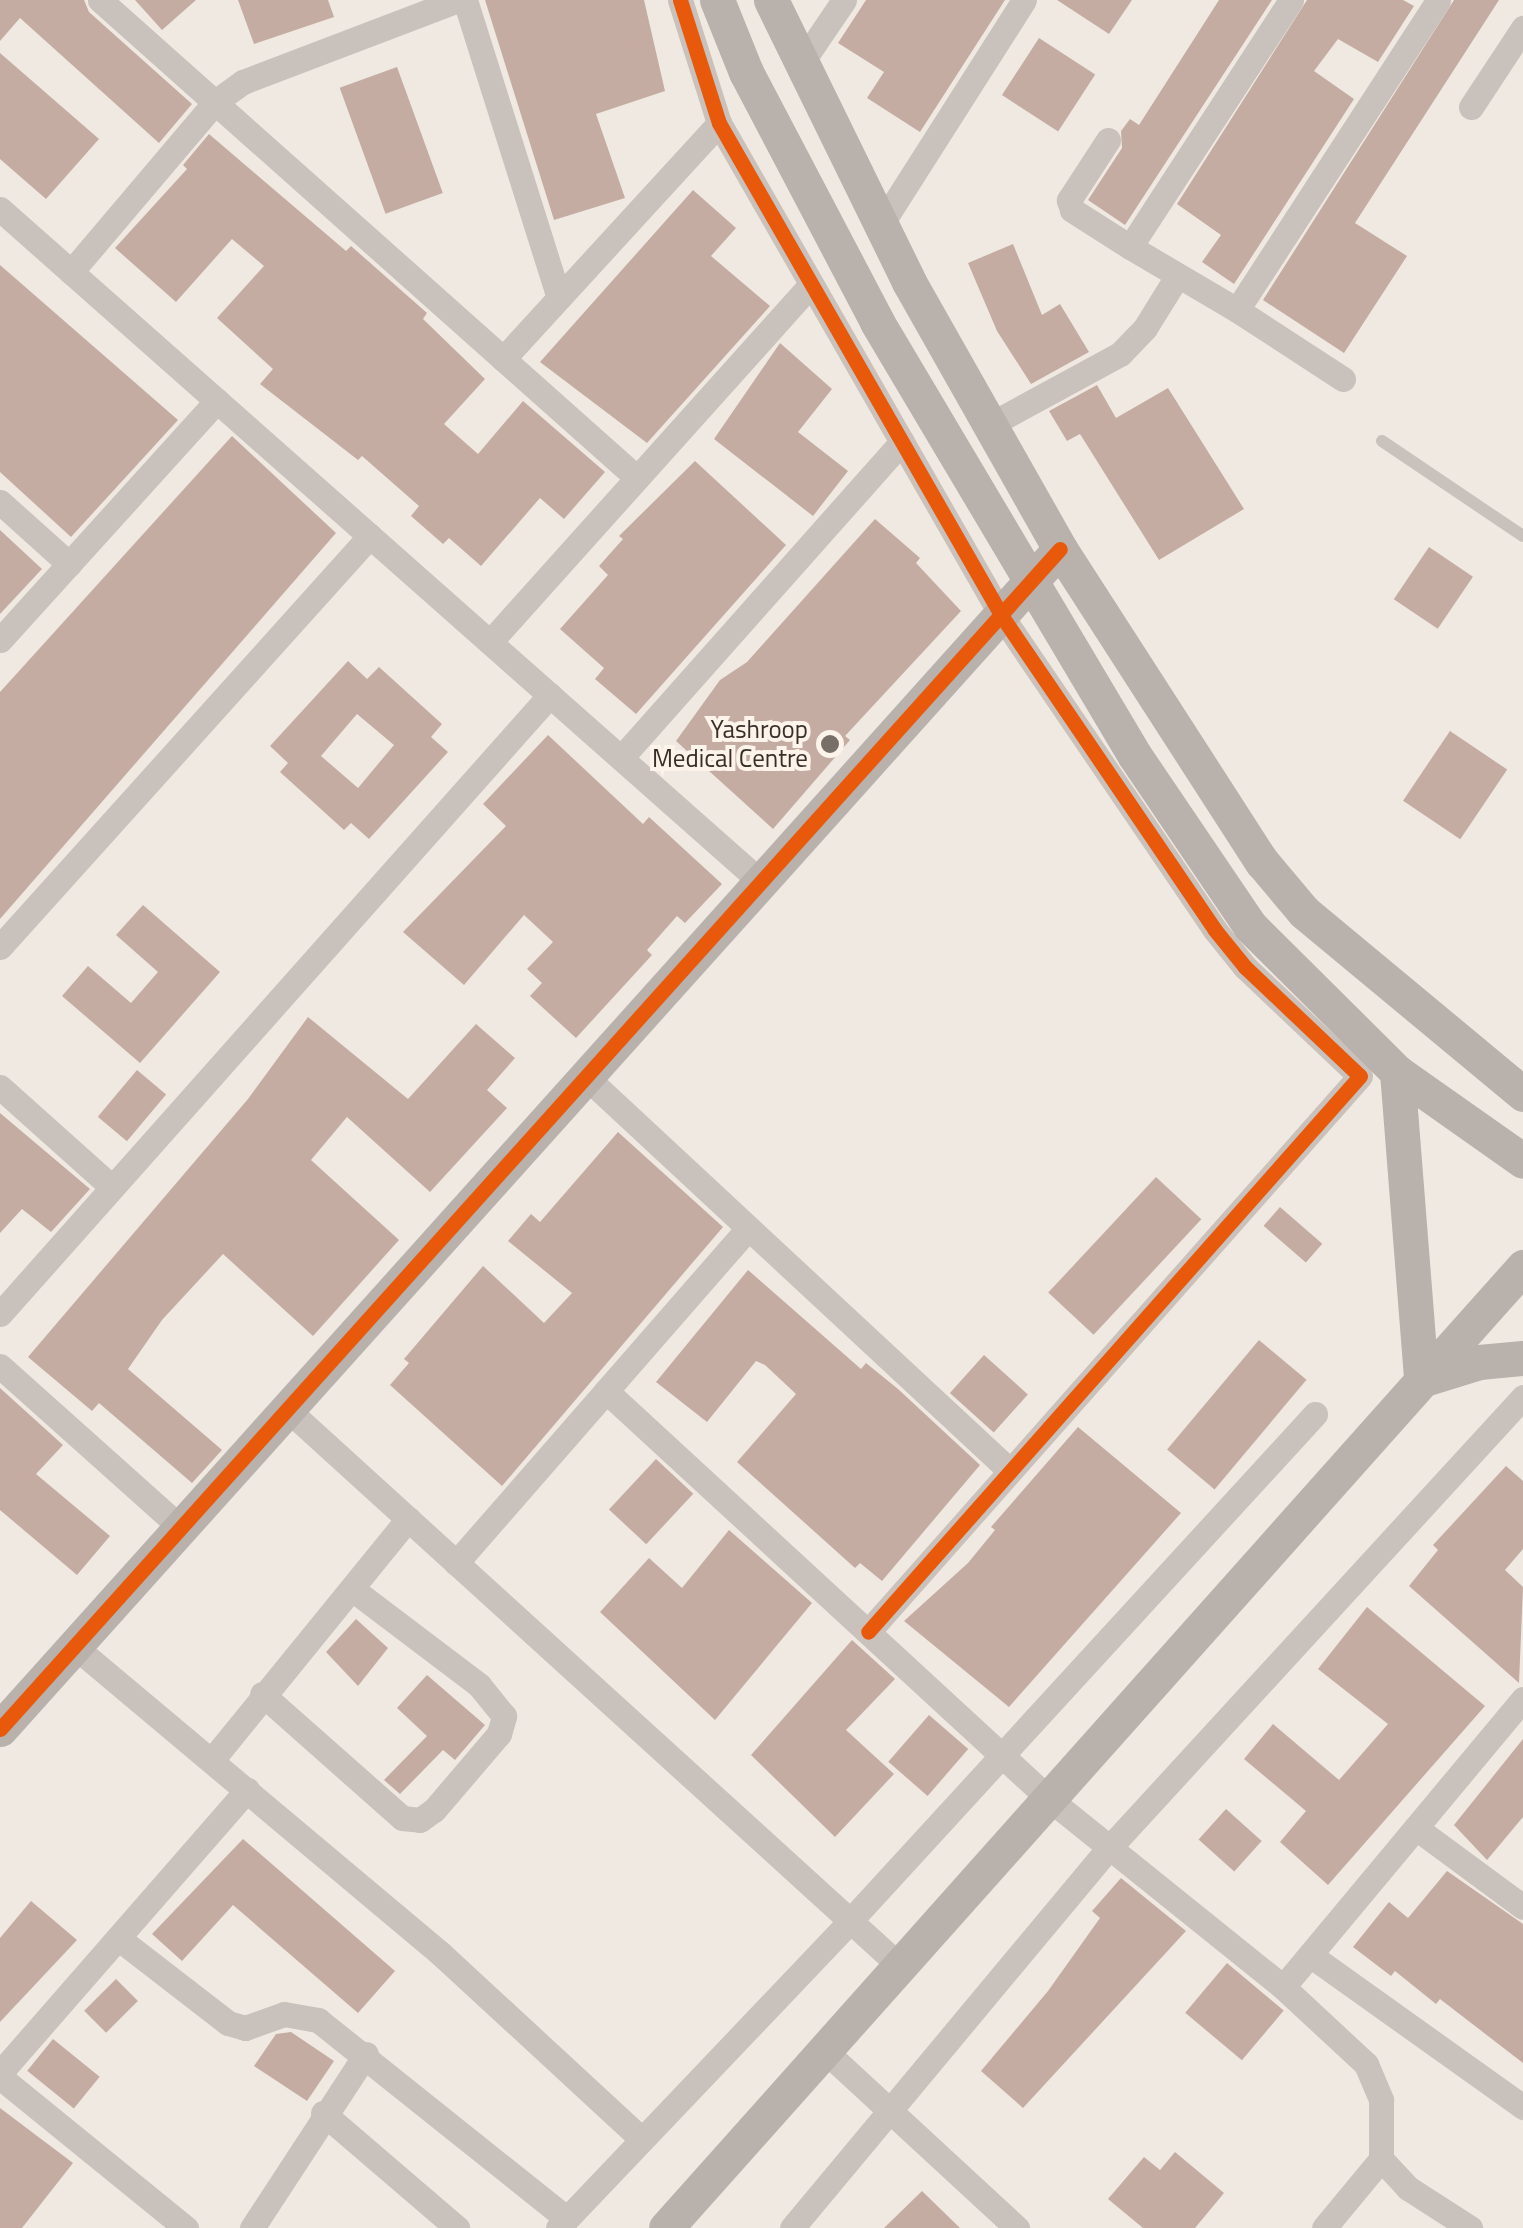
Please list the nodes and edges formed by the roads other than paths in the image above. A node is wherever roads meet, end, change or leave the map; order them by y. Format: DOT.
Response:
graph roads {
  1 [pos="100,0"];
  2 [pos="461,0"];
  3 [pos="680,0"];
  4 [pos="717,0"];
  5 [pos="771,0"];
  6 [pos="844,0"];
  7 [pos="1024,0"];
  8 [pos="1291,0"];
  9 [pos="1438,0"];
  10 [pos="1523,28"];
  11 [pos="802,62"];
  12 [pos="215,102"];
  13 [pos="1470,107"];
  14 [pos="719,123"];
  15 [pos="1108,140"];
  16 [pos="0,209"];
  17 [pos="882,223"];
  18 [pos="1130,247"];
  19 [pos="71,272"];
  20 [pos="1176,278"];
  21 [pos="811,284"];
  22 [pos="559,298"];
  23 [pos="1237,310"];
  24 [pos="503,359"];
  25 [pos="1343,380"];
  26 [pos="217,401"];
  27 [pos="993,423"];
  28 [pos="1382,440"];
  29 [pos="902,442"];
  30 [pos="637,478"];
  31 [pos="0,502"];
  32 [pos="370,536"];
  33 [pos="1523,536"];
  34 [pos="1060,550"];
  35 [pos="69,564"];
  36 [pos="1032,584"];
  37 [pos="1003,618"];
  38 [pos="0,640"];
  39 [pos="490,642"];
  40 [pos="550,695"];
  41 [pos="622,758"];
  42 [pos="761,882"];
  43 [pos="0,947"];
  44 [pos="1396,1072"];
  45 [pos="585,1076"];
  46 [pos="0,1087"];
  47 [pos="1523,1094"];
  48 [pos="1523,1161"];
  49 [pos="112,1187"];
  50 [pos="748,1228"];
  51 [pos="1523,1267"];
  52 [pos="0,1314"];
  53 [pos="1523,1358"];
  54 [pos="0,1366"];
  55 [pos="1421,1380"];
  56 [pos="606,1391"];
  57 [pos="1523,1397"];
  58 [pos="287,1410"];
  59 [pos="1315,1414"];
  60 [pos="1009,1470"];
  61 [pos="408,1518"];
  62 [pos="181,1528"];
  63 [pos="456,1563"];
  64 [pos="352,1589"];
  65 [pos="868,1632"];
  66 [pos="74,1646"];
  67 [pos="262,1694"];
  68 [pos="1523,1699"];
  69 [pos="0,1729"];
  70 [pos="1004,1756"];
  71 [pos="212,1760"];
  72 [pos="248,1790"];
  73 [pos="1048,1798"];
  74 [pos="1416,1828"];
  75 [pos="1110,1846"];
  76 [pos="1523,1907"];
  77 [pos="850,1921"];
  78 [pos="118,1938"];
  79 [pos="1310,1955"];
  80 [pos="900,1965"];
  81 [pos="1283,1987"];
  82 [pos="824,2050"];
  83 [pos="366,2054"];
  84 [pos="0,2075"];
  85 [pos="1523,2108"];
  86 [pos="323,2113"];
  87 [pos="890,2114"];
  88 [pos="639,2137"];
  89 [pos="1380,2159"];
  90 [pos="562,2223"];
  91 [pos="186,2228"];
  92 [pos="252,2228"];
  93 [pos="457,2228"];
  94 [pos="666,2228"];
  95 [pos="792,2228"];
  96 [pos="1017,2228"];
  97 [pos="1324,2228"];
  98 [pos="1470,2228"];
  1 -- 12 [label="street"];
  2 -- 12 [label="street"];
  2 -- 22 [label="street"];
  3 -- 14 [label="street"];
  4 -- 36 [label="main road"];
  5 -- 11 [label="main road"];
  6 -- 11 [label="street"];
  7 -- 17 [label="street"];
  8 -- 18 [label="street"];
  9 -- 23 [label="street"];
  10 -- 13 [label="street"];
  11 -- 17 [label="main road"];
  12 -- 19 [label="street"];
  12 -- 24 [label="street"];
  14 -- 21 [label="street"];
  14 -- 22 [label="street"];
  15 -- 18 [label="street"];
  16 -- 19 [label="street"];
  17 -- 27 [label="main road"];
  18 -- 20 [label="street"];
  19 -- 26 [label="street"];
  20 -- 23 [label="street"];
  20 -- 27 [label="street"];
  21 -- 29 [label="street"];
  21 -- 30 [label="street"];
  22 -- 24 [label="street"];
  23 -- 25 [label="street"];
  24 -- 30 [label="street"];
  26 -- 32 [label="street"];
  26 -- 35 [label="street"];
  27 -- 34 [label="main road"];
  28 -- 33 [label="lane"];
  29 -- 37 [label="street"];
  29 -- 41 [label="street"];
  30 -- 39 [label="street"];
  31 -- 35 [label="street"];
  32 -- 39 [label="street"];
  32 -- 43 [label="street"];
  34 -- 36 [label="main road"];
  34 -- 47 [label="main road"];
  35 -- 38 [label="street"];
  36 -- 37 [label="main road"];
  36 -- 44 [label="main road"];
  37 -- 42 [label="main road"];
  37 -- 60 [label="street"];
  39 -- 40 [label="street"];
  40 -- 41 [label="street"];
  40 -- 49 [label="street"];
  41 -- 42 [label="street"];
  42 -- 45 [label="main road"];
  44 -- 48 [label="main road"];
  44 -- 55 [label="main road"];
  45 -- 50 [label="street"];
  45 -- 58 [label="main road"];
  46 -- 49 [label="street"];
  49 -- 52 [label="street"];
  50 -- 56 [label="street"];
  50 -- 60 [label="street"];
  51 -- 55 [label="main road"];
  53 -- 55 [label="main road"];
  54 -- 62 [label="street"];
  55 -- 73 [label="main road"];
  56 -- 63 [label="street"];
  56 -- 65 [label="street"];
  57 -- 75 [label="street"];
  58 -- 61 [label="street"];
  58 -- 62 [label="main road"];
  59 -- 70 [label="street"];
  60 -- 65 [label="street"];
  61 -- 63 [label="street"];
  61 -- 64 [label="street"];
  62 -- 66 [label="main road"];
  63 -- 77 [label="street"];
  64 -- 67 [label="street"];
  64 -- 67 [label="street"];
  65 -- 70 [label="street"];
  66 -- 69 [label="main road"];
  66 -- 71 [label="street"];
  67 -- 71 [label="street"];
  68 -- 74 [label="street"];
  70 -- 73 [label="street"];
  70 -- 77 [label="street"];
  71 -- 72 [label="street"];
  72 -- 78 [label="street"];
  72 -- 88 [label="street"];
  73 -- 75 [label="street"];
  73 -- 80 [label="main road"];
  74 -- 76 [label="street"];
  74 -- 79 [label="street"];
  75 -- 81 [label="street"];
  75 -- 87 [label="street"];
  77 -- 80 [label="street"];
  77 -- 88 [label="street"];
  78 -- 83 [label="street"];
  78 -- 84 [label="street"];
  79 -- 81 [label="street"];
  79 -- 85 [label="street"];
  80 -- 82 [label="main road"];
  81 -- 89 [label="street"];
  82 -- 87 [label="street"];
  82 -- 94 [label="main road"];
  83 -- 86 [label="street"];
  83 -- 90 [label="street"];
  84 -- 91 [label="street"];
  86 -- 92 [label="street"];
  86 -- 93 [label="street"];
  87 -- 95 [label="street"];
  87 -- 96 [label="street"];
  88 -- 90 [label="street"];
  89 -- 97 [label="street"];
  89 -- 98 [label="street"];
}
